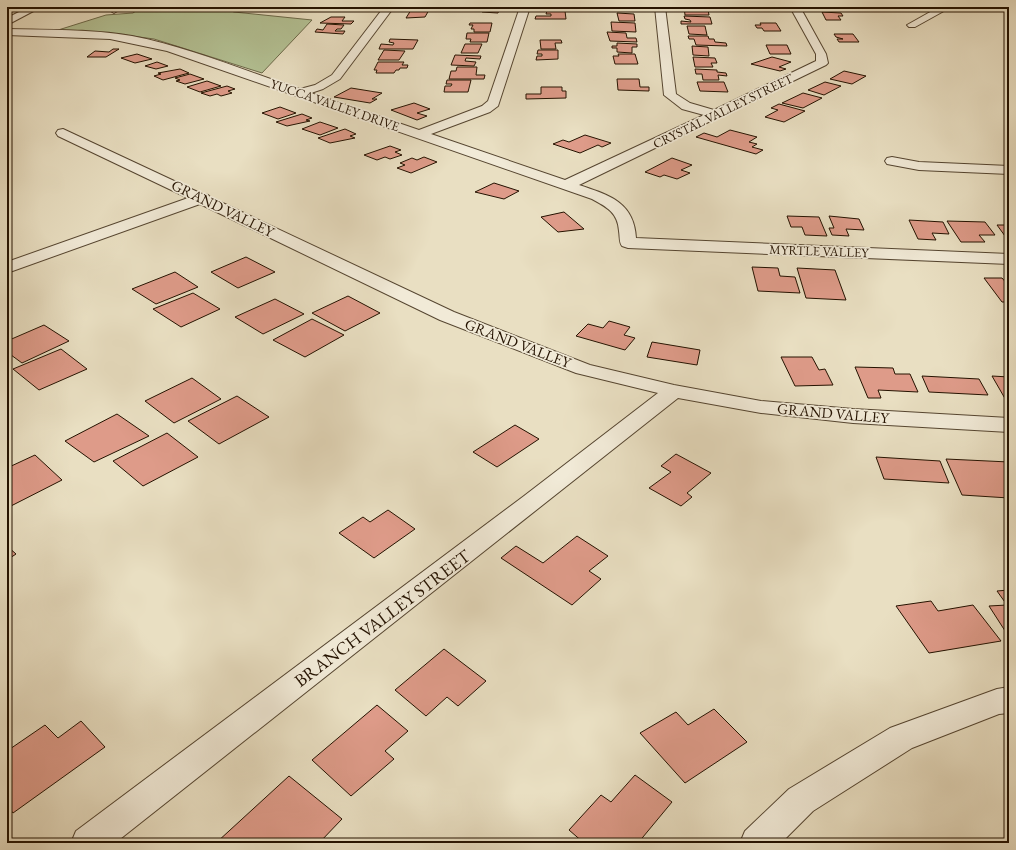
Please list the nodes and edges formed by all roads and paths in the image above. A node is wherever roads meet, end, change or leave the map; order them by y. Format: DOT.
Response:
graph roads {
  1 [pos="36,7"];
  2 [pos="389,7"];
  3 [pos="524,7"];
  4 [pos="660,7"];
  5 [pos="795,7"];
  6 [pos="946,7"];
  7 [pos="7,22"];
  8 [pos="912,25"];
  9 [pos="7,32"];
  10 [pos="300,93"];
  11 [pos="716,114"];
  12 [pos="63,133"];
  13 [pos="420,134"];
  14 [pos="892,161"];
  15 [pos="1009,170"];
  16 [pos="567,185"];
  17 [pos="203,198"];
  18 [pos="628,243"];
  19 [pos="1009,259"];
  20 [pos="7,268"];
  21 [pos="674,391"];
  22 [pos="1009,425"];
  23 [pos="1009,700"];
  24 [pos="88,843"];
  25 [pos="757,843"];
  1 -- 7 [label="street"];
  2 -- 10 [label="street"];
  3 -- 13 [label="street"];
  4 -- 11 [label="street"];
  5 -- 11 [label="street, CRYSTAL VALLEY STREET"];
  6 -- 8 [label="street"];
  9 -- 10 [label="street, YUCCA VALLEY DRIVE"];
  10 -- 13 [label="street, YUCCA VALLEY DRIVE"];
  11 -- 16 [label="street, CRYSTAL VALLEY STREET"];
  12 -- 17 [label="street, GRAND VALLEY"];
  13 -- 16 [label="street, YUCCA VALLEY DRIVE"];
  14 -- 15 [label="street"];
  16 -- 18 [label="street, YUCCA VALLEY DRIVE"];
  17 -- 20 [label="street"];
  17 -- 21 [label="street, GRAND VALLEY"];
  18 -- 19 [label="street, MYRTLE VALLEY"];
  21 -- 22 [label="street, GRAND VALLEY"];
  21 -- 24 [label="street, BRANCH VALLEY STREET"];
  23 -- 25 [label="street"];
}
